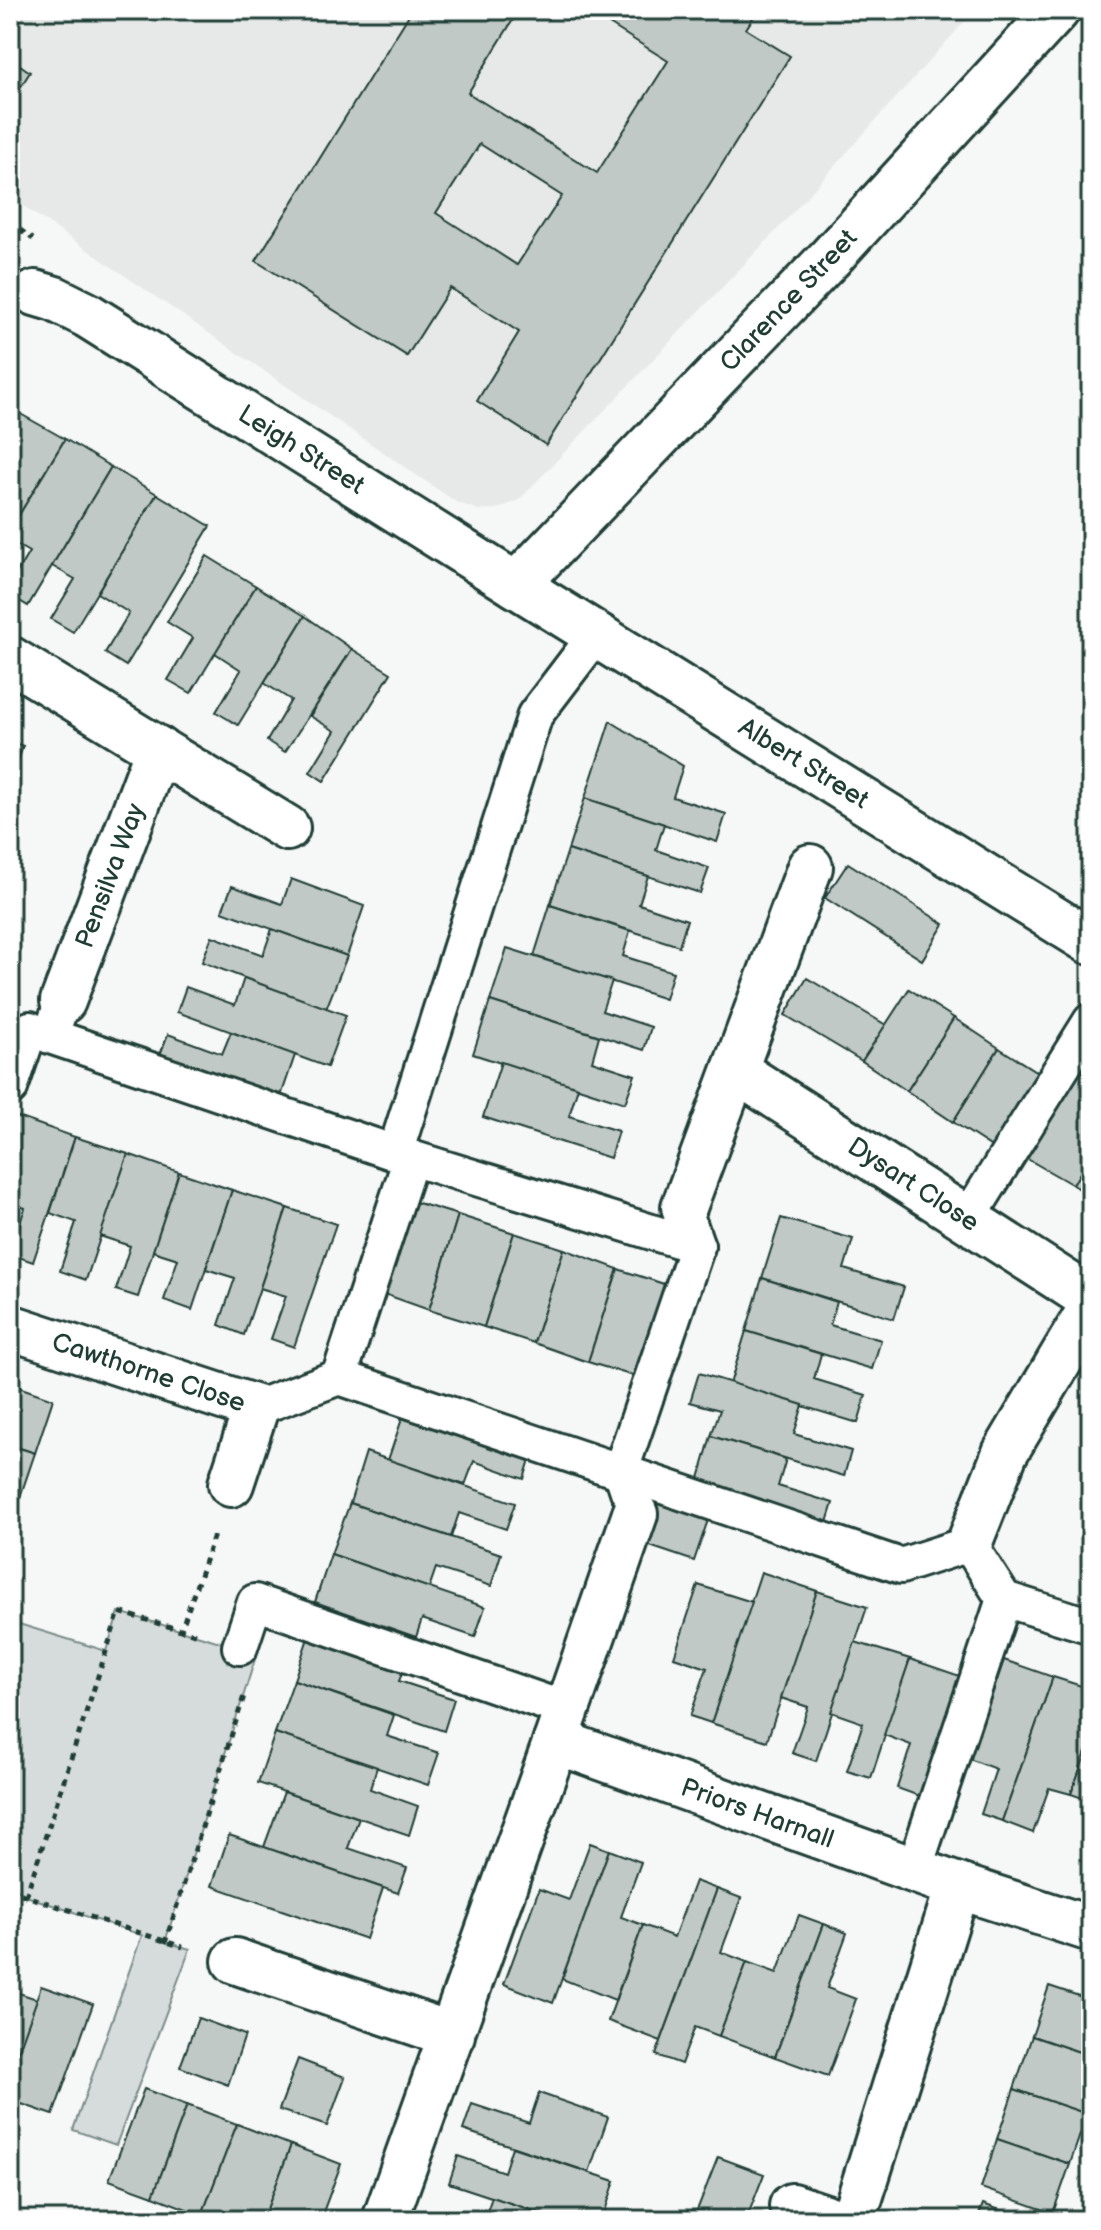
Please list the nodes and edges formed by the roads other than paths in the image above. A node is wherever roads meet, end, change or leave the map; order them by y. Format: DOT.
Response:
graph roads {
  1 [pos="1057,10"];
  2 [pos="35,293"];
  3 [pos="516,585"];
  4 [pos="596,635"];
  5 [pos="10,659"];
  6 [pos="158,749"];
  7 [pos="287,828"];
  8 [pos="810,867"];
  9 [pos="1091,942"];
  10 [pos="1091,1021"];
  11 [pos="38,1022"];
  12 [pos="735,1070"];
  13 [pos="10,1088"];
  14 [pos="403,1155"];
  15 [pos="967,1220"];
  16 [pos="690,1227"];
  17 [pos="1091,1299"];
  18 [pos="1091,1308"];
  19 [pos="10,1327"];
  20 [pos="339,1377"];
  21 [pos="256,1408"];
  22 [pos="621,1470"];
  23 [pos="231,1484"];
  24 [pos="635,1514"];
  25 [pos="969,1544"];
  26 [pos="1004,1599"];
  27 [pos="1091,1626"];
  28 [pos="240,1647"];
  29 [pos="562,1725"];
  30 [pos="914,1870"];
  31 [pos="958,1886"];
  32 [pos="1091,1929"];
  33 [pos="235,1961"];
  34 [pos="452,2035"];
  35 [pos="792,2206"];
  36 [pos="385,2220"];
  37 [pos="834,2220"];
  38 [pos="853,2220"];
  1 -- 3 [label="street, Clarence Street"];
  2 -- 3 [label="street, Leigh Street"];
  3 -- 4 [label="street, Albert Street"];
  4 -- 9 [label="street, Albert Street"];
  4 -- 14 [label="lane"];
  5 -- 6 [label="street"];
  6 -- 7 [label="street"];
  6 -- 11 [label="street, Pensilva Way"];
  8 -- 12 [label="street"];
  10 -- 15 [label="lane"];
  11 -- 13 [label="lane"];
  11 -- 14 [label="lane"];
  12 -- 15 [label="street, Dysart Close"];
  12 -- 16 [label="street"];
  14 -- 16 [label="lane"];
  14 -- 20 [label="lane"];
  15 -- 17 [label="street, Dysart Close"];
  16 -- 22 [label="lane"];
  18 -- 25 [label="street"];
  19 -- 21 [label="street, Cawthorne Close"];
  20 -- 21 [label="lane"];
  20 -- 22 [label="lane"];
  21 -- 23 [label="street, Cawthorne Close"];
  22 -- 24 [label="lane"];
  22 -- 25 [label="lane"];
  24 -- 29 [label="street"];
  25 -- 26 [label="lane"];
  26 -- 27 [label="lane"];
  26 -- 30 [label="lane"];
  28 -- 29 [label="lane"];
  29 -- 30 [label="street, Priors Harnall"];
  29 -- 34 [label="street"];
  30 -- 31 [label="street, Priors Harnall"];
  31 -- 32 [label="street, Priors Harnall"];
  31 -- 38 [label="street"];
  33 -- 34 [label="street"];
  34 -- 36 [label="street"];
  35 -- 37 [label="street"];
}
